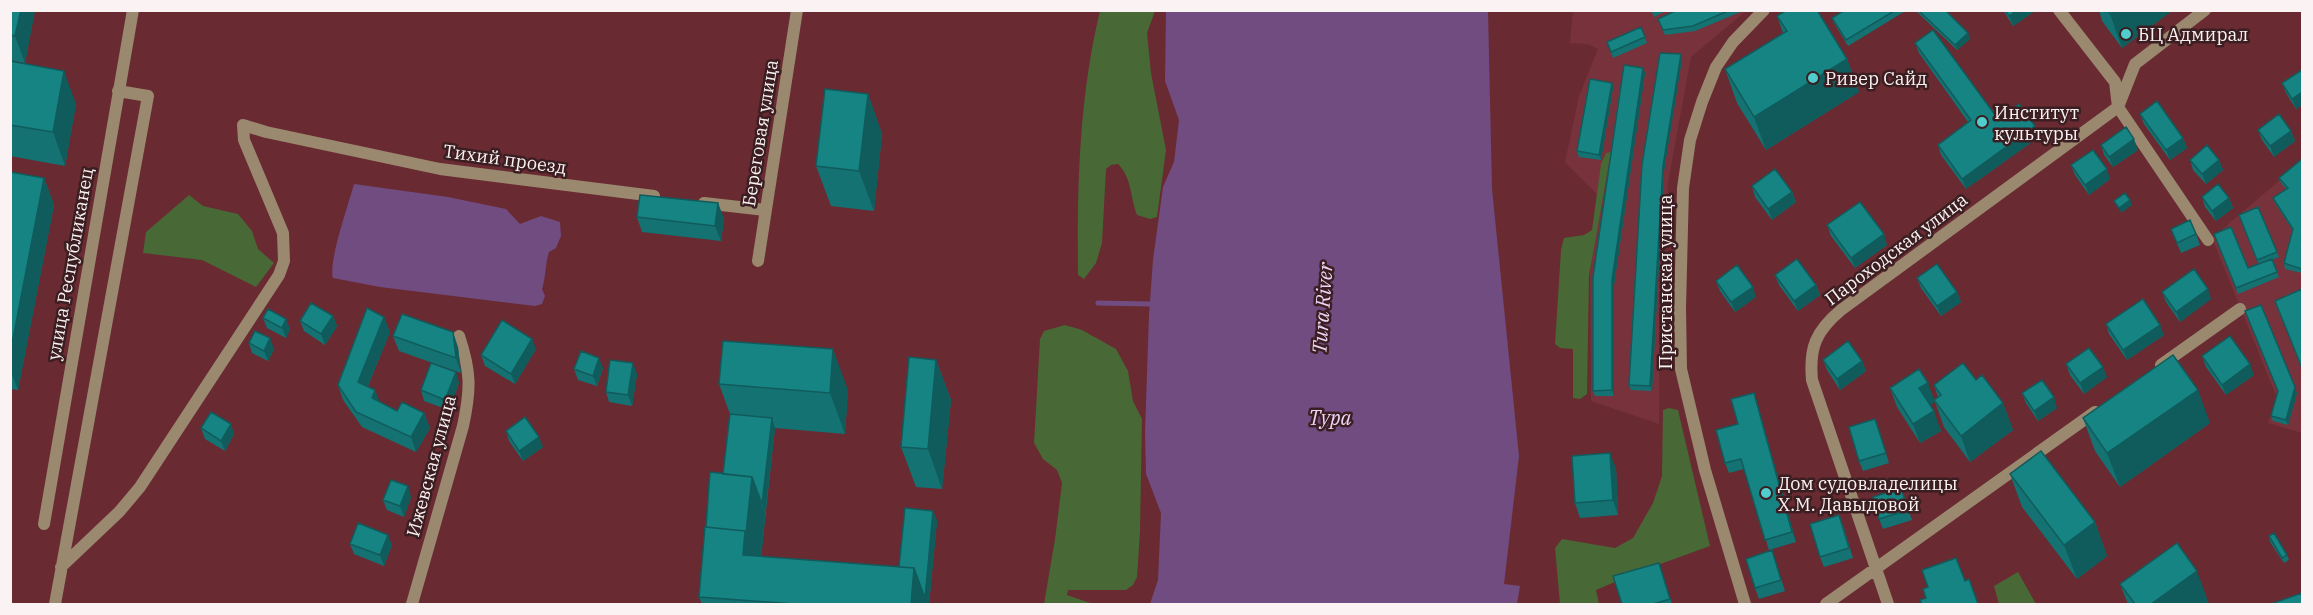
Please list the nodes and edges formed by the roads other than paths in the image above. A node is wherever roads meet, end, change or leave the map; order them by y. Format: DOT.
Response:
graph roads {
  1 [pos="133,10"];
  2 [pos="797,10"];
  3 [pos="1764,10"];
  4 [pos="2059,10"];
  5 [pos="2205,10"];
  6 [pos="118,91"];
  7 [pos="2118,108"];
  8 [pos="661,197"];
  9 [pos="696,202"];
  10 [pos="765,210"];
  11 [pos="2208,240"];
  12 [pos="758,261"];
  13 [pos="2240,309"];
  14 [pos="459,336"];
  15 [pos="2154,370"];
  16 [pos="2106,405"];
  17 [pos="44,524"];
  18 [pos="61,567"];
  19 [pos="1876,569"];
  20 [pos="55,604"];
  21 [pos="412,604"];
  22 [pos="1745,604"];
  23 [pos="1826,604"];
  24 [pos="1888,604"];
  1 -- 6 [label="street, улица Республиканец"];
  2 -- 10 [label="street, Береговая улица"];
  3 -- 22 [label="street, Пристанская улица"];
  4 -- 7 [label="street"];
  5 -- 7 [label="street"];
  6 -- 17 [label="street, улица Республиканец"];
  6 -- 18 [label="street"];
  7 -- 11 [label="street"];
  7 -- 19 [label="street, Пароходская улица"];
  8 -- 18 [label="street, Тихий проезд"];
  9 -- 10 [label="street"];
  10 -- 12 [label="street, Береговая улица"];
  13 -- 15 [label="street"];
  14 -- 21 [label="street, Ижевская улица"];
  16 -- 19 [label="street"];
  18 -- 20 [label="street"];
  19 -- 23 [label="street"];
  19 -- 24 [label="street, Пароходская улица"];
}
